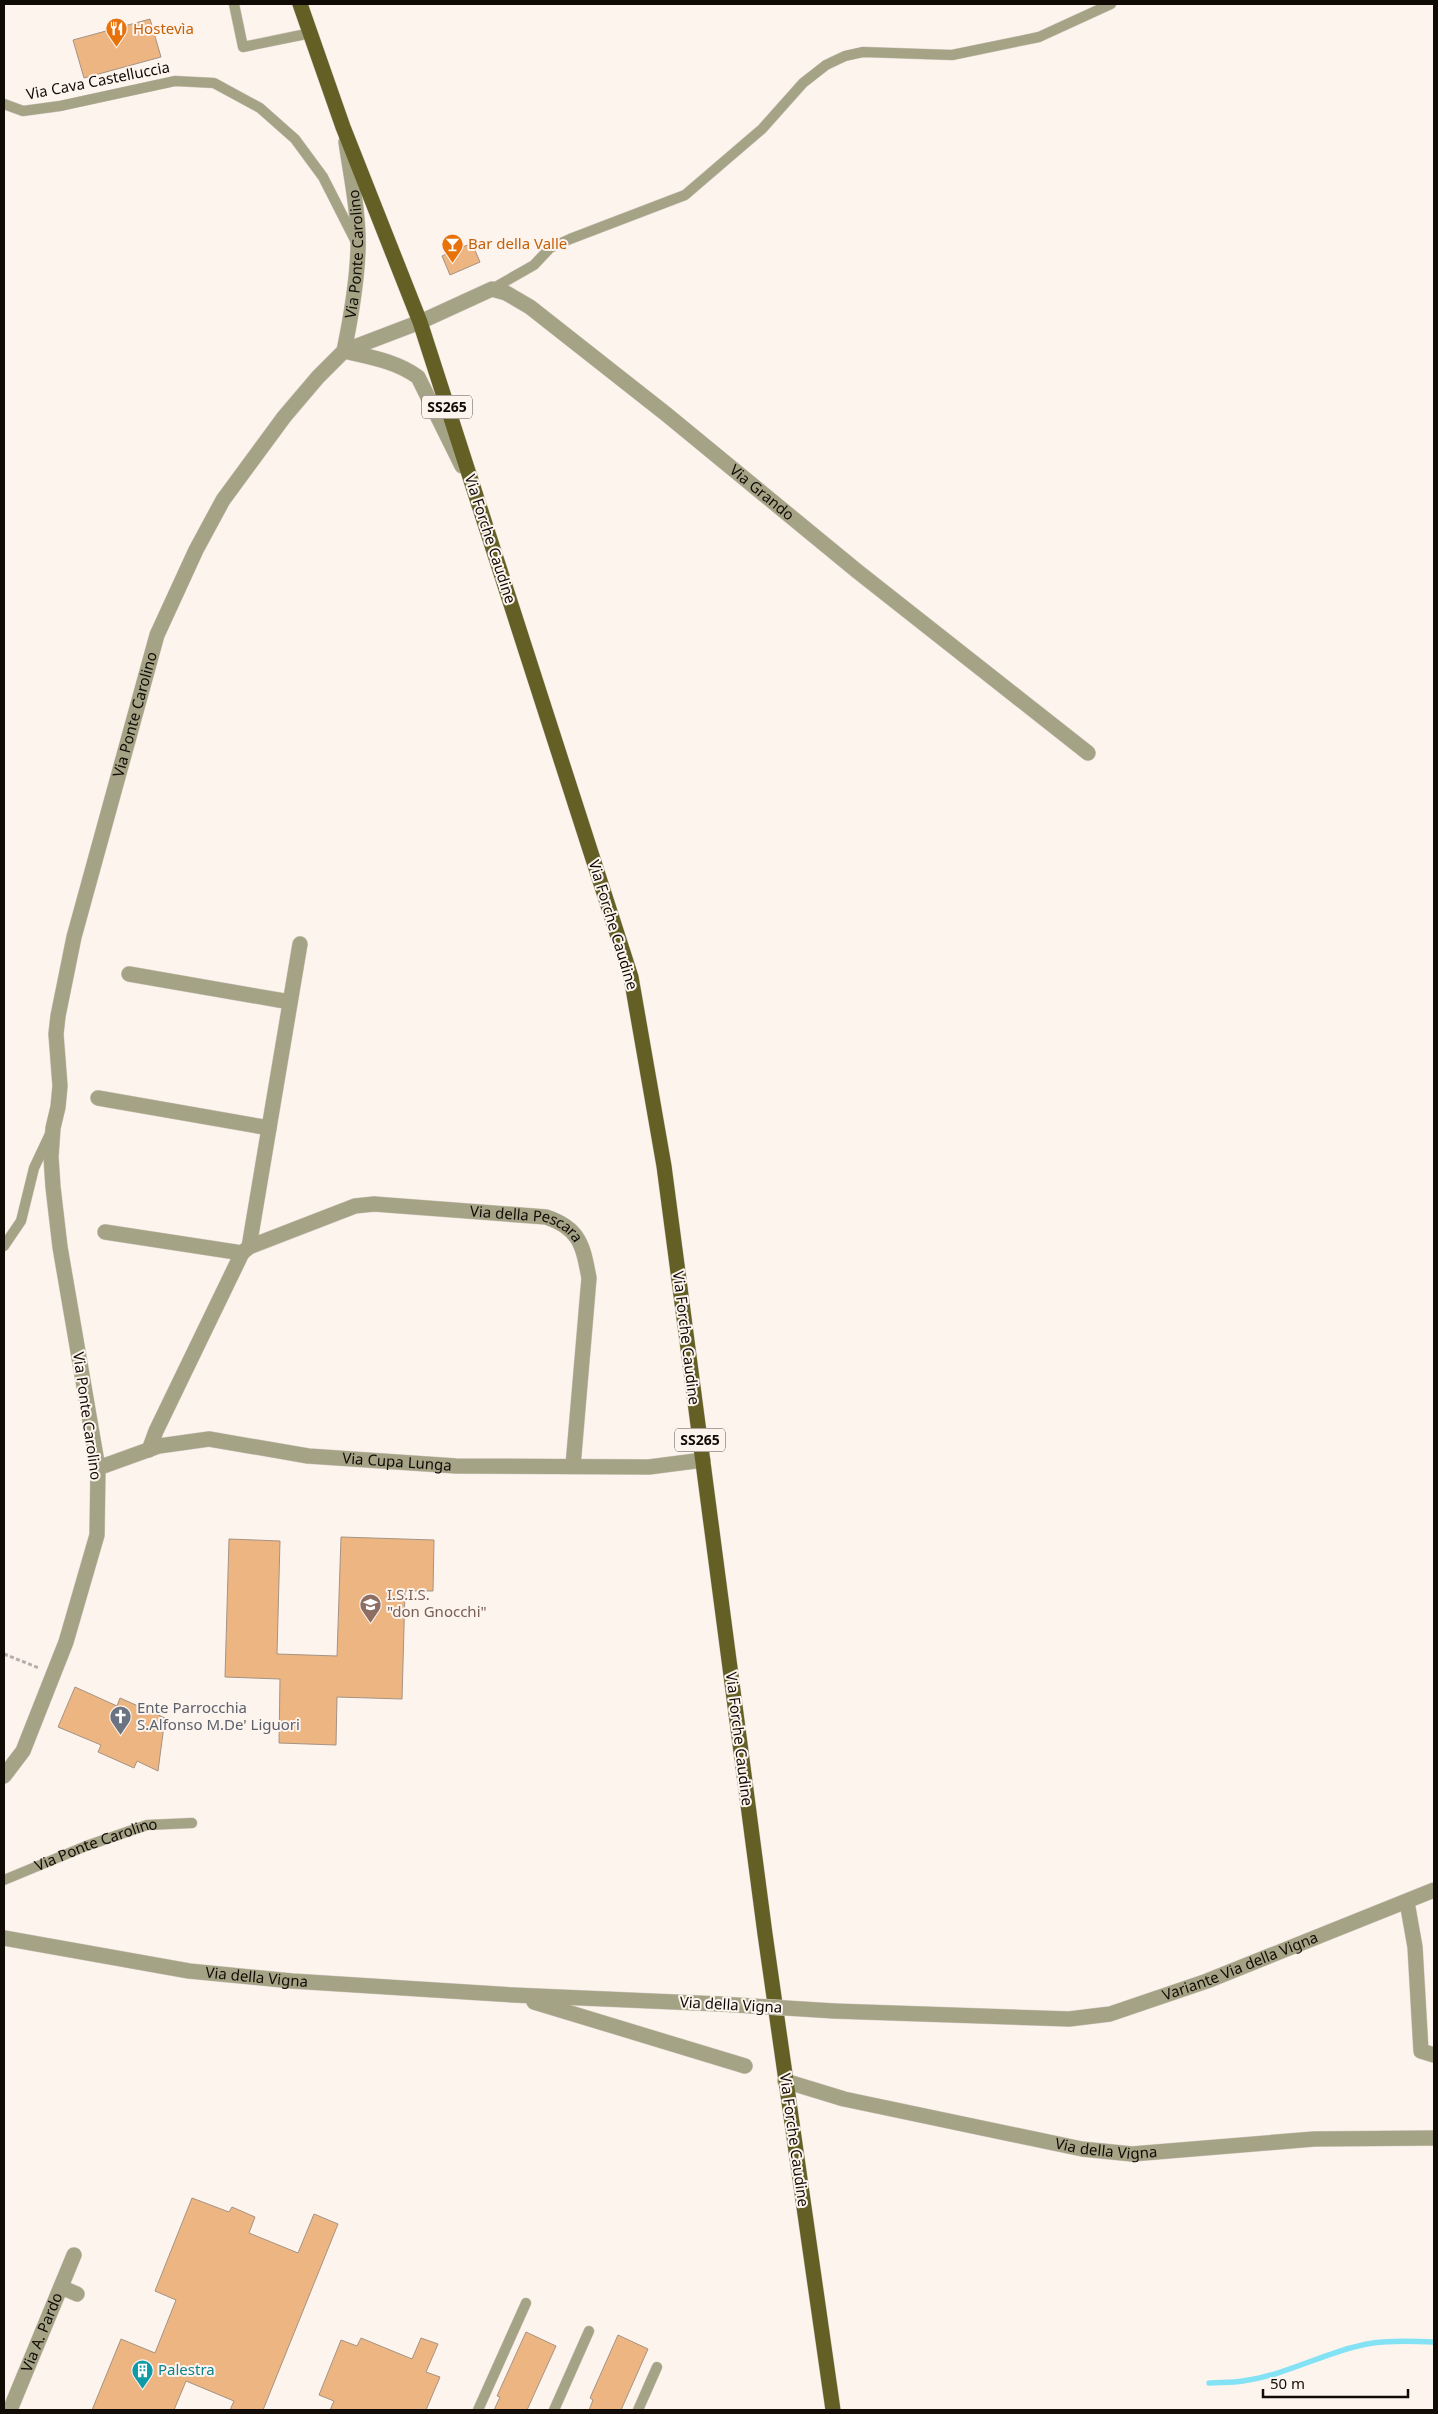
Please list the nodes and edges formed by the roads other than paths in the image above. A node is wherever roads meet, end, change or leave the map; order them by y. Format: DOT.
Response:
graph roads {
  1 [pos="234,4"];
  2 [pos="300,4"];
  3 [pos="1111,4"];
  4 [pos="311,33"];
  5 [pos="4,104"];
  6 [pos="343,127"];
  7 [pos="358,248"];
  8 [pos="492,289"];
  9 [pos="420,322"];
  10 [pos="344,351"];
  11 [pos="475,491"];
  12 [pos="1088,754"];
  13 [pos="300,944"];
  14 [pos="129,974"];
  15 [pos="290,1002"];
  16 [pos="98,1098"];
  17 [pos="52,1128"];
  18 [pos="269,1128"];
  19 [pos="105,1232"];
  20 [pos="4,1246"];
  21 [pos="245,1250"];
  22 [pos="149,1450"];
  23 [pos="702,1460"];
  24 [pos="574,1466"];
  25 [pos="98,1468"];
  26 [pos="4,1776"];
  27 [pos="192,1823"];
  28 [pos="4,1880"];
  29 [pos="1434,1890"];
  30 [pos="1407,1902"];
  31 [pos="4,1938"];
  32 [pos="513,1995"];
  33 [pos="1069,2019"];
  34 [pos="1428,2053"];
  35 [pos="745,2066"];
  36 [pos="785,2081"];
  37 [pos="1434,2138"];
  38 [pos="74,2255"];
  39 [pos="61,2287"];
  40 [pos="77,2294"];
  41 [pos="526,2303"];
  42 [pos="588,2331"];
  43 [pos="656,2367"];
  44 [pos="10,2410"];
  45 [pos="478,2410"];
  46 [pos="554,2410"];
  47 [pos="638,2410"];
  48 [pos="833,2410"];
  1 -- 4 [label="lane"];
  2 -- 4 [label="main road, Via Forche Caudine"];
  3 -- 8 [label="lane"];
  4 -- 6 [label="main road, Via Forche Caudine"];
  5 -- 7 [label="lane, Via Cava Castelluccia"];
  6 -- 7 [label="street, Via Ponte Carolino"];
  6 -- 9 [label="main road, Via Forche Caudine"];
  7 -- 10 [label="street, Via Ponte Carolino"];
  8 -- 9 [label="street"];
  8 -- 12 [label="street, Via Grando"];
  9 -- 10 [label="street, Via Ponte Carolino"];
  9 -- 11 [label="main road, Via Forche Caudine / SS265"];
  10 -- 11 [label="street"];
  10 -- 17 [label="street, Via Ponte Carolino"];
  11 -- 23 [label="main road, Via Forche Caudine / SS265"];
  13 -- 15 [label="street"];
  14 -- 15 [label="street"];
  15 -- 18 [label="street"];
  16 -- 18 [label="street"];
  17 -- 20 [label="lane, Via Ponte Carolino"];
  17 -- 25 [label="street, Via Ponte Carolino"];
  18 -- 21 [label="street"];
  19 -- 21 [label="street"];
  21 -- 22 [label="street"];
  21 -- 24 [label="street, Via della Pescara"];
  22 -- 24 [label="street, Via Cupa Lunga"];
  22 -- 25 [label="street, Via Cupa Lunga"];
  23 -- 24 [label="street, Via Cupa Lunga"];
  23 -- 36 [label="main road, Via Forche Caudine / SS265"];
  25 -- 26 [label="street, Via Ponte Carolino"];
  27 -- 28 [label="lane, Via Ponte Carolino"];
  29 -- 30 [label="street, Variante Via della Vigna"];
  30 -- 33 [label="street, Variante Via della Vigna"];
  30 -- 34 [label="street"];
  31 -- 32 [label="street, Via della Vigna"];
  32 -- 33 [label="street, Via della Vigna, bridge"];
  32 -- 35 [label="street, Via della Vigna"];
  36 -- 37 [label="street, Via della Vigna"];
  36 -- 48 [label="main road, Via Forche Caudine / SS265"];
  38 -- 39 [label="street, Via A. Pardo"];
  39 -- 40 [label="street"];
  39 -- 44 [label="street, Via A. Pardo"];
  41 -- 45 [label="lane"];
  42 -- 46 [label="lane"];
  43 -- 47 [label="lane"];
}
